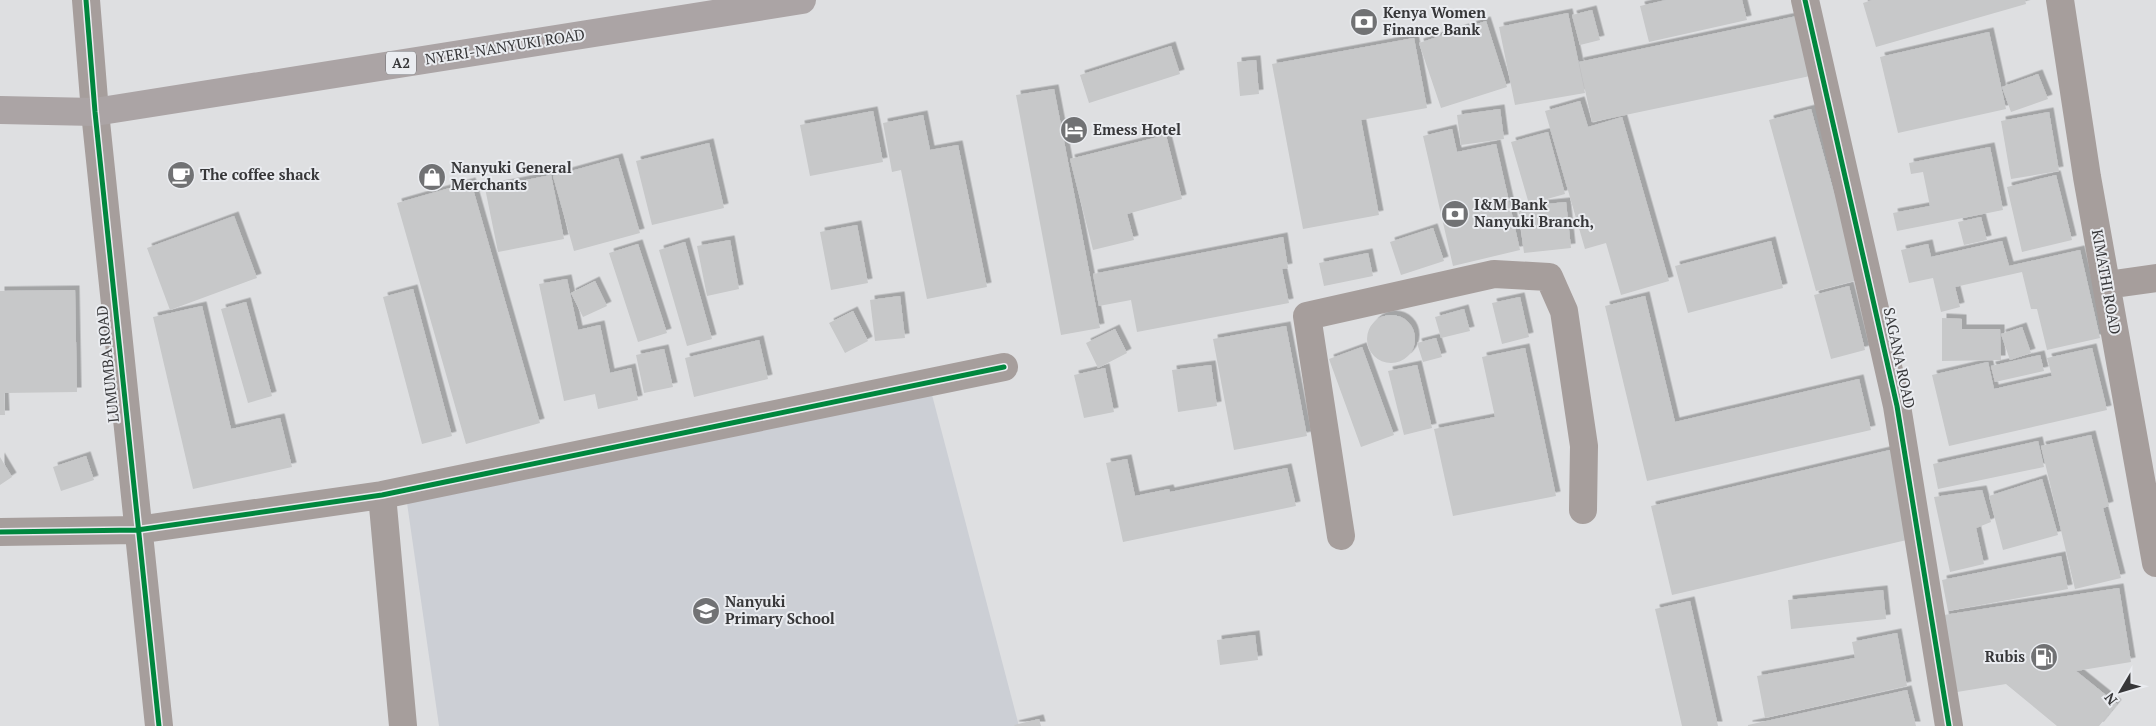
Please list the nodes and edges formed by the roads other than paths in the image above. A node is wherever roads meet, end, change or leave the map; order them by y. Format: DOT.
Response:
graph roads {
  1 [pos="86,0"];
  2 [pos="802,0"];
  3 [pos="1805,0"];
  4 [pos="2060,0"];
  5 [pos="0,110"];
  6 [pos="95,112"];
  7 [pos="2156,278"];
  8 [pos="2108,285"];
  9 [pos="1004,367"];
  10 [pos="382,495"];
  11 [pos="1583,510"];
  12 [pos="137,530"];
  13 [pos="0,532"];
  14 [pos="1341,536"];
  15 [pos="2156,563"];
  16 [pos="158,726"];
  17 [pos="403,726"];
  18 [pos="1949,726"];
  1 -- 6 [label="street, LUMUMBA ROAD"];
  2 -- 6 [label="highway, NYERI-NANYUKI ROAD / A2"];
  3 -- 18 [label="street, SAGANA ROAD"];
  4 -- 8 [label="street, KIMATHI ROAD"];
  5 -- 6 [label="highway, NYERI-NANYUKI ROAD / A2"];
  6 -- 12 [label="street, LUMUMBA ROAD"];
  7 -- 8 [label="street"];
  8 -- 15 [label="street, KIMATHI ROAD"];
  9 -- 10 [label="street"];
  10 -- 12 [label="street"];
  10 -- 17 [label="street"];
  11 -- 14 [label="street"];
  12 -- 13 [label="street"];
  12 -- 16 [label="street, LUMUMBA ROAD"];
}
